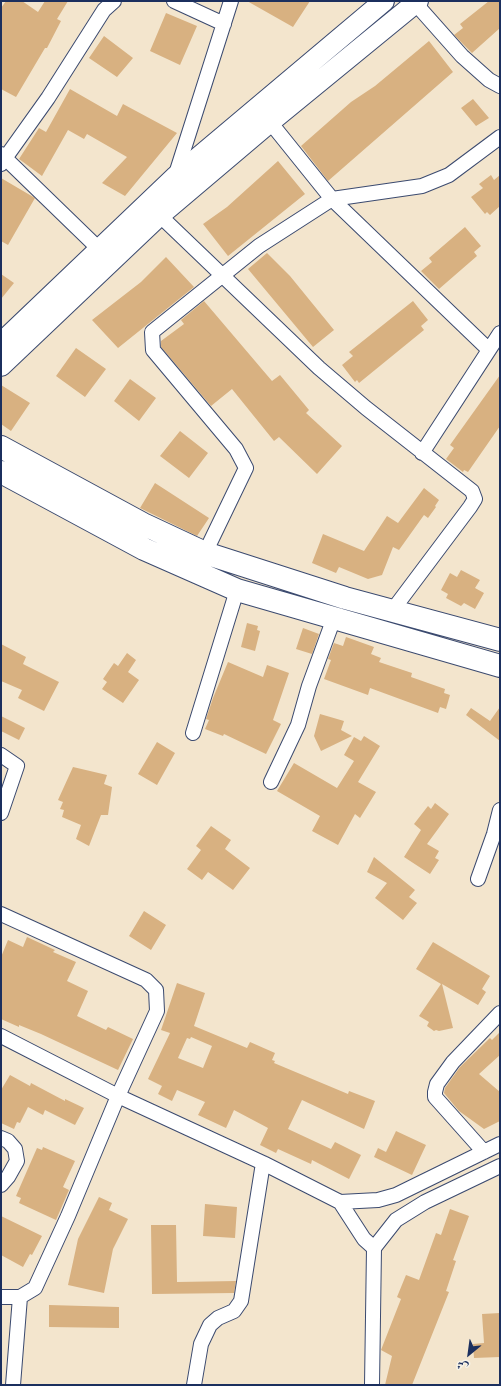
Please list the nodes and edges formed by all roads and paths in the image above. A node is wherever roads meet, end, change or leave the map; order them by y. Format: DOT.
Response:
graph roads {
  1 [pos="114,1"];
  2 [pos="174,1"];
  3 [pos="231,1"];
  4 [pos="384,1"];
  5 [pos="417,2"];
  6 [pos="224,24"];
  7 [pos="500,86"];
  8 [pos="270,122"];
  9 [pos="500,137"];
  10 [pos="2,159"];
  11 [pos="175,177"];
  12 [pos="332,199"];
  13 [pos="153,210"];
  14 [pos="99,249"];
  15 [pos="222,274"];
  16 [pos="500,333"];
  17 [pos="1,343"];
  18 [pos="489,350"];
  19 [pos="1,366"];
  20 [pos="1,447"];
  21 [pos="422,453"];
  22 [pos="1,472"];
  23 [pos="205,553"];
  24 [pos="237,590"];
  25 [pos="392,611"];
  26 [pos="334,618"];
  27 [pos="500,640"];
  28 [pos="500,666"];
  29 [pos="193,733"];
  30 [pos="1,755"];
  31 [pos="271,782"];
  32 [pos="500,810"];
  33 [pos="1,813"];
  34 [pos="478,879"];
  35 [pos="1,914"];
  36 [pos="500,1013"];
  37 [pos="1,1036"];
  38 [pos="118,1096"];
  39 [pos="1,1138"];
  40 [pos="500,1144"];
  41 [pos="484,1152"];
  42 [pos="264,1163"];
  43 [pos="500,1166"];
  44 [pos="1,1185"];
  45 [pos="391,1197"];
  46 [pos="340,1202"];
  47 [pos="401,1217"];
  48 [pos="374,1248"];
  49 [pos="1,1297"];
  50 [pos="20,1297"];
  51 [pos="13,1385"];
  52 [pos="194,1385"];
  53 [pos="372,1385"];
  1 -- 10 [label="street"];
  2 -- 6 [label="street"];
  3 -- 6 [label="street"];
  4 -- 11 [label="street"];
  5 -- 7 [label="street"];
  5 -- 8 [label="street"];
  6 -- 11 [label="street"];
  8 -- 12 [label="street"];
  8 -- 13 [label="street"];
  9 -- 12 [label="street"];
  10 -- 14 [label="street"];
  11 -- 13 [label="street"];
  12 -- 15 [label="street"];
  12 -- 18 [label="street"];
  13 -- 14 [label="street"];
  13 -- 15 [label="street"];
  13 -- 19 [label="street"];
  14 -- 17 [label="street"];
  15 -- 21 [label="street"];
  15 -- 23 [label="street"];
  16 -- 18 [label="street"];
  18 -- 21 [label="street"];
  20 -- 23 [label="main road"];
  21 -- 25 [label="street"];
  22 -- 24 [label="main road"];
  23 -- 25 [label="main road"];
  24 -- 26 [label="main road"];
  24 -- 29 [label="street"];
  25 -- 27 [label="main road"];
  26 -- 28 [label="main road"];
  26 -- 31 [label="street"];
  30 -- 33 [label="street"];
  32 -- 34 [label="street"];
  35 -- 38 [label="street"];
  36 -- 41 [label="street"];
  37 -- 38 [label="street"];
  38 -- 42 [label="street"];
  38 -- 50 [label="street"];
  39 -- 44 [label="street"];
  40 -- 41 [label="street"];
  41 -- 45 [label="street"];
  42 -- 46 [label="street"];
  42 -- 52 [label="street"];
  43 -- 47 [label="street"];
  45 -- 46 [label="street"];
  45 -- 47 [label="street"];
  46 -- 48 [label="street"];
  47 -- 48 [label="street"];
  48 -- 53 [label="street"];
  49 -- 50 [label="street"];
  50 -- 51 [label="street"];
}
